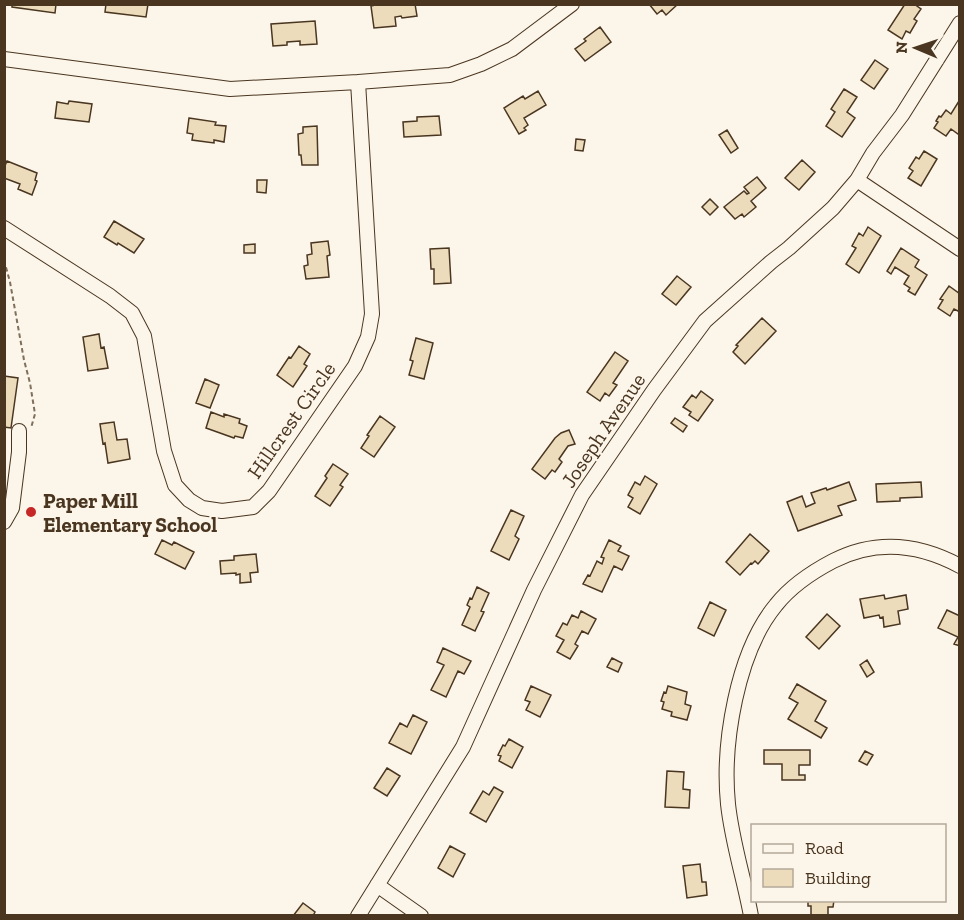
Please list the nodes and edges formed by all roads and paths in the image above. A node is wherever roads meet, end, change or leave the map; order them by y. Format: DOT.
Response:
graph roads {
  1 [pos="572,4"];
  2 [pos="960,23"];
  3 [pos="4,59"];
  4 [pos="358,82"];
  5 [pos="857,180"];
  6 [pos="4,228"];
  7 [pos="960,249"];
  8 [pos="4,260"];
  9 [pos="20,431"];
  10 [pos="4,522"];
  11 [pos="960,566"];
  12 [pos="377,885"];
  13 [pos="358,915"];
  14 [pos="421,915"];
  15 [pos="751,915"];
  1 -- 4 [label="street"];
  2 -- 5 [label="street, Joseph Avenue"];
  3 -- 4 [label="street"];
  4 -- 6 [label="street, Hillcrest Circle"];
  5 -- 7 [label="street"];
  5 -- 12 [label="street, Joseph Avenue"];
  8 -- 9 [label="path"];
  9 -- 10 [label="street"];
  11 -- 15 [label="street"];
  12 -- 13 [label="street, Joseph Avenue"];
  12 -- 14 [label="street"];
}
